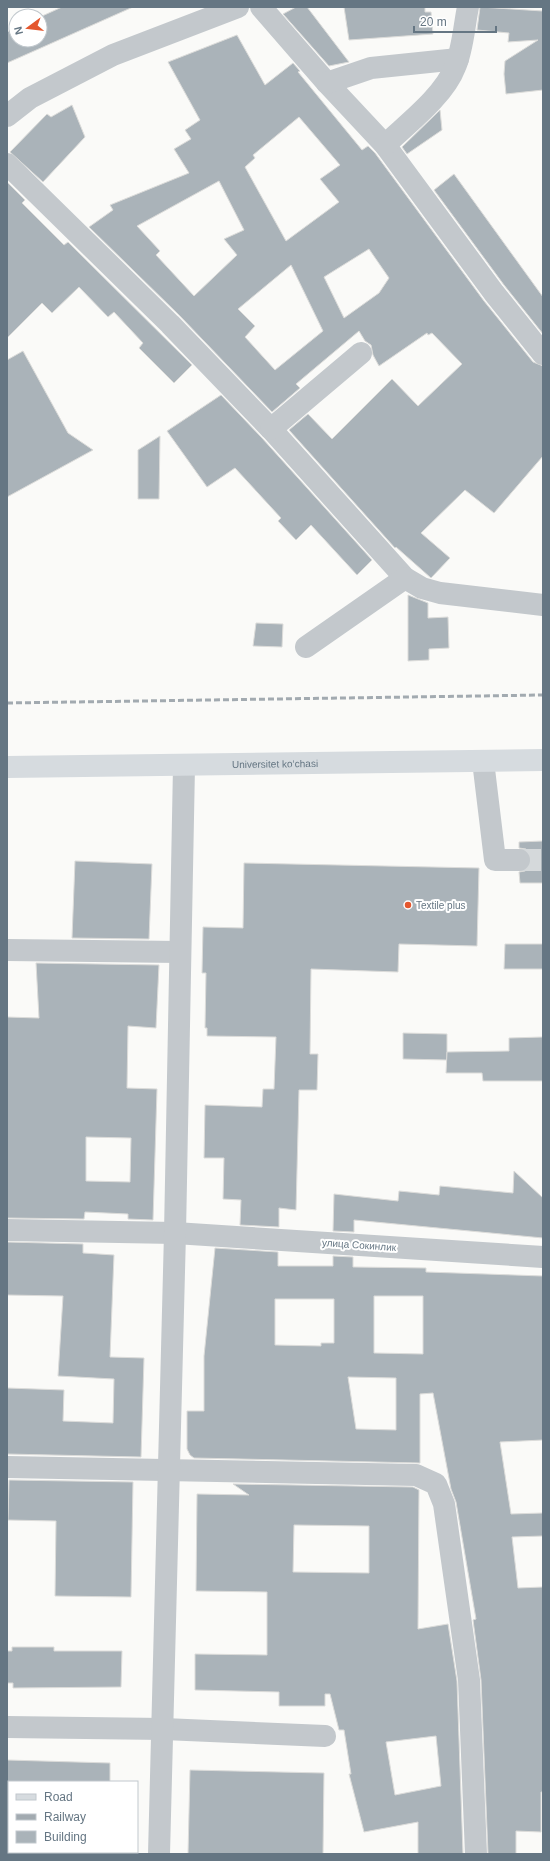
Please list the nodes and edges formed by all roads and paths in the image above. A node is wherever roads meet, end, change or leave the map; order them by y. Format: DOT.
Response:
graph roads {
  1 [pos="238,7"];
  2 [pos="261,7"];
  3 [pos="468,7"];
  4 [pos="458,59"];
  5 [pos="327,83"];
  6 [pos="7,116"];
  7 [pos="385,144"];
  8 [pos="7,164"];
  9 [pos="361,353"];
  10 [pos="543,354"];
  11 [pos="271,429"];
  12 [pos="405,578"];
  13 [pos="543,605"];
  14 [pos="306,647"];
  15 [pos="543,760"];
  16 [pos="483,761"];
  17 [pos="7,766"];
  18 [pos="184,766"];
  19 [pos="519,860"];
  20 [pos="7,950"];
  21 [pos="180,952"];
  22 [pos="7,1230"];
  23 [pos="175,1233"];
  24 [pos="543,1257"];
  25 [pos="7,1467"];
  26 [pos="168,1470"];
  27 [pos="7,1727"];
  28 [pos="164,1729"];
  29 [pos="325,1736"];
  30 [pos="159,1854"];
  31 [pos="476,1854"];
  1 -- 6 [label="street"];
  2 -- 5 [label="street"];
  3 -- 4 [label="street"];
  4 -- 5 [label="street"];
  4 -- 7 [label="street"];
  5 -- 7 [label="street"];
  7 -- 10 [label="street"];
  8 -- 11 [label="street"];
  9 -- 11 [label="street"];
  11 -- 12 [label="street"];
  12 -- 13 [label="street"];
  12 -- 14 [label="street"];
  15 -- 16 [label="main road, Universitet kо‘chasi"];
  16 -- 18 [label="main road, Universitet kо‘chasi"];
  16 -- 19 [label="street"];
  17 -- 18 [label="main road, Universitet kо‘chasi"];
  18 -- 21 [label="street"];
  20 -- 21 [label="street"];
  21 -- 23 [label="street"];
  22 -- 23 [label="street, улица Сокинлик"];
  23 -- 24 [label="street, улица Сокинлик"];
  23 -- 26 [label="street"];
  25 -- 26 [label="street"];
  26 -- 28 [label="street"];
  26 -- 31 [label="street"];
  27 -- 28 [label="street"];
  28 -- 29 [label="street"];
  28 -- 30 [label="street"];
}
